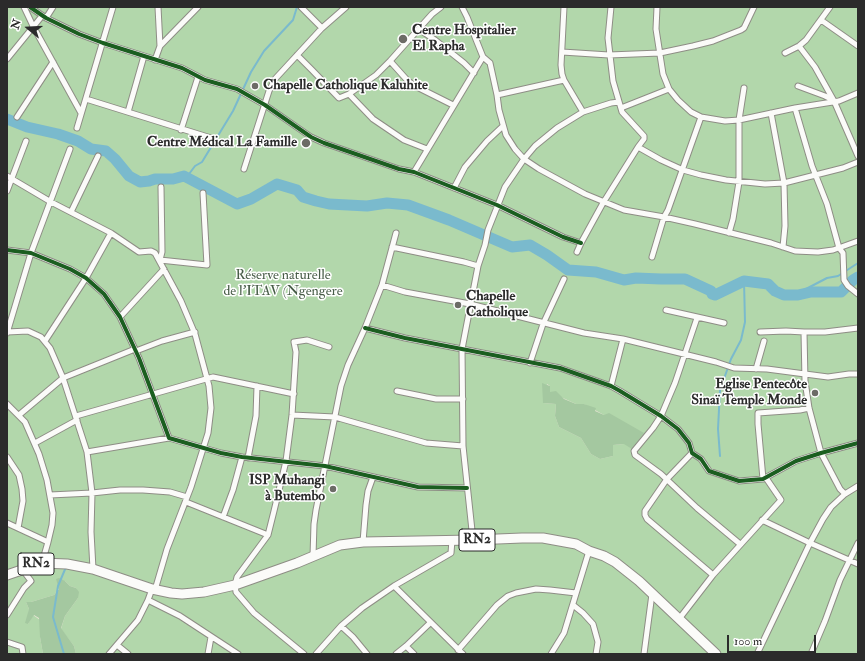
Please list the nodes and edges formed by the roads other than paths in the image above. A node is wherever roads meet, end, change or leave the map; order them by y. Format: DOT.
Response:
graph roads {
  1 [pos="24,7"];
  2 [pos="30,7"];
  3 [pos="53,7"];
  4 [pos="113,7"];
  5 [pos="158,7"];
  6 [pos="198,7"];
  7 [pos="301,7"];
  8 [pos="346,7"];
  9 [pos="441,7"];
  10 [pos="462,7"];
  11 [pos="564,7"];
  12 [pos="611,7"];
  13 [pos="657,7"];
  14 [pos="754,7"];
  15 [pos="830,7"];
  16 [pos="44,17"];
  17 [pos="821,20"];
  18 [pos="33,26"];
  19 [pos="322,28"];
  20 [pos="419,29"];
  21 [pos="103,43"];
  22 [pos="160,46"];
  23 [pos="799,46"];
  24 [pos="858,46"];
  25 [pos="562,52"];
  26 [pos="660,53"];
  27 [pos="785,53"];
  28 [pos="296,55"];
  29 [pos="609,55"];
  30 [pos="144,56"];
  31 [pos="483,57"];
  32 [pos="7,59"];
  33 [pos="155,60"];
  34 [pos="390,61"];
  35 [pos="53,62"];
  36 [pos="474,73"];
  37 [pos="198,77"];
  38 [pos="564,80"];
  39 [pos="798,86"];
  40 [pos="744,88"];
  41 [pos="669,89"];
  42 [pos="858,93"];
  43 [pos="349,94"];
  44 [pos="497,95"];
  45 [pos="86,99"];
  46 [pos="834,101"];
  47 [pos="265,105"];
  48 [pos="453,105"];
  49 [pos="620,105"];
  50 [pos="795,108"];
  51 [pos="128,112"];
  52 [pos="583,112"];
  53 [pos="81,113"];
  54 [pos="771,113"];
  55 [pos="17,117"];
  56 [pos="701,117"];
  57 [pos="739,120"];
  58 [pos="502,126"];
  59 [pos="77,128"];
  60 [pos="181,130"];
  61 [pos="211,138"];
  62 [pos="26,141"];
  63 [pos="638,147"];
  64 [pos="70,149"];
  65 [pos="427,149"];
  66 [pos="98,156"];
  67 [pos="858,156"];
  68 [pos="524,159"];
  69 [pos="858,162"];
  70 [pos="244,169"];
  71 [pos="683,170"];
  72 [pos="414,172"];
  73 [pos="815,175"];
  74 [pos="9,177"];
  75 [pos="739,182"];
  76 [pos="784,183"];
  77 [pos="161,187"];
  78 [pos="454,188"];
  79 [pos="7,191"];
  80 [pos="203,193"];
  81 [pos="51,202"];
  82 [pos="603,202"];
  83 [pos="497,205"];
  84 [pos="71,212"];
  85 [pos="664,217"];
  86 [pos="111,233"];
  87 [pos="729,233"];
  88 [pos="396,234"];
  89 [pos="858,241"];
  90 [pos="581,243"];
  91 [pos="784,246"];
  92 [pos="392,247"];
  93 [pos="839,248"];
  94 [pos="7,250"];
  95 [pos="577,252"];
  96 [pos="31,253"];
  97 [pos="652,257"];
  98 [pos="160,260"];
  99 [pos="478,266"];
  100 [pos="164,269"];
  101 [pos="86,278"];
  102 [pos="564,279"];
  103 [pos="382,285"];
  104 [pos="858,294"];
  105 [pos="470,304"];
  106 [pos="666,310"];
  107 [pos="120,317"];
  108 [pos="697,318"];
  109 [pos="724,323"];
  110 [pos="543,324"];
  111 [pos="365,328"];
  112 [pos="858,328"];
  113 [pos="7,332"];
  114 [pos="195,332"];
  115 [pos="760,332"];
  116 [pos="804,332"];
  117 [pos="623,338"];
  118 [pos="44,341"];
  119 [pos="764,341"];
  120 [pos="329,347"];
  121 [pos="462,349"];
  122 [pos="135,350"];
  123 [pos="685,355"];
  124 [pos="530,363"];
  125 [pos="756,369"];
  126 [pos="805,373"];
  127 [pos="858,374"];
  128 [pos="63,378"];
  129 [pos="207,379"];
  130 [pos="257,386"];
  131 [pos="610,386"];
  132 [pos="397,391"];
  133 [pos="152,394"];
  134 [pos="294,394"];
  135 [pos="462,399"];
  136 [pos="7,404"];
  137 [pos="809,408"];
  138 [pos="292,415"];
  139 [pos="19,416"];
  140 [pos="661,416"];
  141 [pos="335,417"];
  142 [pos="77,418"];
  143 [pos="169,438"];
  144 [pos="35,443"];
  145 [pos="858,444"];
  146 [pos="463,446"];
  147 [pos="204,448"];
  148 [pos="87,452"];
  149 [pos="692,453"];
  150 [pos="821,453"];
  151 [pos="7,457"];
  152 [pos="245,457"];
  153 [pos="286,462"];
  154 [pos="325,466"];
  155 [pos="373,477"];
  156 [pos="667,479"];
  157 [pos="764,479"];
  158 [pos="858,486"];
  159 [pos="467,488"];
  160 [pos="92,493"];
  161 [pos="845,494"];
  162 [pos="50,496"];
  163 [pos="186,499"];
  164 [pos="223,517"];
  165 [pos="762,520"];
  166 [pos="7,523"];
  167 [pos="18,528"];
  168 [pos="268,535"];
  169 [pos="452,540"];
  170 [pos="473,540"];
  171 [pos="48,542"];
  172 [pos="363,542"];
  173 [pos="810,543"];
  174 [pos="858,543"];
  175 [pos="740,544"];
  176 [pos="589,551"];
  177 [pos="313,556"];
  178 [pos="849,560"];
  179 [pos="42,562"];
  180 [pos="858,564"];
  181 [pos="21,569"];
  182 [pos="94,569"];
  183 [pos="7,575"];
  184 [pos="712,575"];
  185 [pos="235,585"];
  186 [pos="394,586"];
  187 [pos="153,589"];
  188 [pos="576,593"];
  189 [pos="652,594"];
  190 [pos="148,600"];
  191 [pos="573,605"];
  192 [pos="7,615"];
  193 [pos="679,618"];
  194 [pos="430,622"];
  195 [pos="341,626"];
  196 [pos="211,637"];
  197 [pos="7,642"];
  198 [pos="117,645"];
  199 [pos="406,646"];
  200 [pos="458,650"];
  201 [pos="23,654"];
  202 [pos="109,654"];
  203 [pos="128,654"];
  204 [pos="208,654"];
  205 [pos="238,654"];
  206 [pos="304,654"];
  207 [pos="316,654"];
  208 [pos="367,654"];
  209 [pos="396,654"];
  210 [pos="414,654"];
  211 [pos="463,654"];
  212 [pos="551,654"];
  213 [pos="596,654"];
  214 [pos="644,654"];
  215 [pos="716,654"];
  216 [pos="757,654"];
  217 [pos="811,654"];
  1 -- 18 [label="street"];
  2 -- 16 [label="street"];
  3 -- 16 [label="street"];
  4 -- 21 [label="street"];
  5 -- 22 [label="street"];
  6 -- 22 [label="street"];
  7 -- 19 [label="street"];
  8 -- 19 [label="street"];
  9 -- 20 [label="street"];
  10 -- 31 [label="street"];
  11 -- 25 [label="street"];
  12 -- 29 [label="street"];
  13 -- 26 [label="street"];
  14 -- 26 [label="street"];
  15 -- 17 [label="street"];
  16 -- 18 [label="street"];
  16 -- 21 [label="street"];
  17 -- 23 [label="street"];
  17 -- 24 [label="street"];
  18 -- 32 [label="street"];
  18 -- 35 [label="street"];
  19 -- 28 [label="street"];
  20 -- 34 [label="street"];
  20 -- 36 [label="street"];
  21 -- 30 [label="street"];
  21 -- 45 [label="street"];
  22 -- 33 [label="street"];
  23 -- 27 [label="street"];
  23 -- 46 [label="street"];
  25 -- 29 [label="street"];
  25 -- 38 [label="street"];
  26 -- 29 [label="street"];
  26 -- 41 [label="street"];
  28 -- 43 [label="street"];
  28 -- 47 [label="street"];
  29 -- 49 [label="street"];
  30 -- 33 [label="street"];
  30 -- 51 [label="street"];
  31 -- 36 [label="street"];
  31 -- 44 [label="street"];
  33 -- 37 [label="street"];
  34 -- 43 [label="street"];
  34 -- 48 [label="street"];
  35 -- 53 [label="street"];
  35 -- 55 [label="street"];
  36 -- 48 [label="street"];
  37 -- 47 [label="street"];
  37 -- 60 [label="street"];
  38 -- 44 [label="street"];
  38 -- 52 [label="street"];
  39 -- 46 [label="street"];
  40 -- 57 [label="street"];
  41 -- 49 [label="street"];
  41 -- 56 [label="street"];
  42 -- 46 [label="street"];
  43 -- 65 [label="street"];
  44 -- 58 [label="street"];
  45 -- 51 [label="street"];
  45 -- 53 [label="street"];
  46 -- 50 [label="street"];
  46 -- 67 [label="street"];
  47 -- 70 [label="street"];
  47 -- 72 [label="street"];
  48 -- 65 [label="street"];
  49 -- 52 [label="street"];
  49 -- 63 [label="street"];
  50 -- 54 [label="street"];
  50 -- 73 [label="street"];
  51 -- 60 [label="street"];
  52 -- 68 [label="street"];
  53 -- 59 [label="street"];
  54 -- 57 [label="street"];
  54 -- 76 [label="street"];
  56 -- 57 [label="street"];
  56 -- 71 [label="street"];
  57 -- 75 [label="street"];
  58 -- 68 [label="street"];
  58 -- 78 [label="street"];
  60 -- 61 [label="street"];
  62 -- 74 [label="street"];
  63 -- 71 [label="street"];
  63 -- 82 [label="street"];
  64 -- 81 [label="street"];
  65 -- 72 [label="street"];
  66 -- 84 [label="street"];
  68 -- 82 [label="street"];
  68 -- 83 [label="street"];
  69 -- 73 [label="street"];
  71 -- 75 [label="street"];
  71 -- 85 [label="street"];
  72 -- 78 [label="street"];
  73 -- 76 [label="street"];
  73 -- 93 [label="street"];
  74 -- 79 [label="street"];
  74 -- 81 [label="street"];
  75 -- 76 [label="street"];
  75 -- 87 [label="street"];
  76 -- 91 [label="street"];
  77 -- 98 [label="street"];
  78 -- 83 [label="street"];
  80 -- 98 [label="street"];
  81 -- 84 [label="street"];
  81 -- 96 [label="street"];
  82 -- 85 [label="street"];
  82 -- 90 [label="street"];
  83 -- 90 [label="street"];
  83 -- 99 [label="street"];
  84 -- 86 [label="street"];
  85 -- 87 [label="street"];
  85 -- 97 [label="street"];
  86 -- 98 [label="street"];
  86 -- 101 [label="street"];
  87 -- 91 [label="street"];
  88 -- 92 [label="street"];
  89 -- 93 [label="street"];
  90 -- 95 [label="street"];
  91 -- 93 [label="street"];
  92 -- 99 [label="street"];
  92 -- 103 [label="street"];
  93 -- 104 [label="street"];
  94 -- 96 [label="street"];
  96 -- 101 [label="street"];
  96 -- 113 [label="street"];
  98 -- 100 [label="street"];
  99 -- 105 [label="street"];
  100 -- 107 [label="street"];
  100 -- 114 [label="street"];
  101 -- 107 [label="street"];
  101 -- 118 [label="street"];
  102 -- 110 [label="street"];
  103 -- 105 [label="street"];
  103 -- 111 [label="street"];
  105 -- 110 [label="street"];
  105 -- 121 [label="street"];
  106 -- 108 [label="street"];
  107 -- 122 [label="street"];
  108 -- 109 [label="street"];
  108 -- 123 [label="street"];
  110 -- 117 [label="street"];
  110 -- 124 [label="street"];
  111 -- 121 [label="street"];
  111 -- 141 [label="street"];
  112 -- 116 [label="street"];
  113 -- 118 [label="street"];
  114 -- 122 [label="street"];
  114 -- 129 [label="street"];
  115 -- 116 [label="street"];
  116 -- 126 [label="street"];
  117 -- 123 [label="street"];
  117 -- 131 [label="street"];
  118 -- 128 [label="street"];
  119 -- 125 [label="street"];
  120 -- 134 [label="street"];
  121 -- 124 [label="street"];
  121 -- 135 [label="street"];
  122 -- 128 [label="street"];
  122 -- 133 [label="street"];
  123 -- 125 [label="street"];
  123 -- 140 [label="street"];
  124 -- 131 [label="street"];
  125 -- 126 [label="street"];
  126 -- 127 [label="street"];
  126 -- 137 [label="street"];
  128 -- 139 [label="street"];
  128 -- 142 [label="street"];
  129 -- 130 [label="street"];
  129 -- 133 [label="street"];
  129 -- 147 [label="street"];
  130 -- 134 [label="street"];
  130 -- 152 [label="street"];
  131 -- 140 [label="street"];
  132 -- 135 [label="street"];
  133 -- 142 [label="street"];
  133 -- 143 [label="street"];
  134 -- 138 [label="street"];
  135 -- 146 [label="street"];
  136 -- 139 [label="street"];
  137 -- 150 [label="street"];
  137 -- 157 [label="street"];
  138 -- 141 [label="street"];
  138 -- 153 [label="street"];
  139 -- 144 [label="street"];
  140 -- 149 [label="street"];
  140 -- 156 [label="street"];
  141 -- 146 [label="street"];
  141 -- 154 [label="street"];
  142 -- 144 [label="street"];
  142 -- 148 [label="street"];
  143 -- 147 [label="street"];
  143 -- 148 [label="street"];
  144 -- 162 [label="street"];
  145 -- 150 [label="street"];
  146 -- 159 [label="street"];
  147 -- 152 [label="street"];
  147 -- 163 [label="street"];
  148 -- 160 [label="street"];
  149 -- 156 [label="street"];
  149 -- 157 [label="street"];
  150 -- 157 [label="street"];
  150 -- 161 [label="street"];
  151 -- 167 [label="street"];
  152 -- 153 [label="street"];
  152 -- 164 [label="street"];
  153 -- 154 [label="street"];
  153 -- 168 [label="street"];
  154 -- 155 [label="street"];
  154 -- 177 [label="street"];
  155 -- 159 [label="street"];
  155 -- 172 [label="street"];
  156 -- 175 [label="street"];
  156 -- 184 [label="street"];
  157 -- 165 [label="street"];
  158 -- 161 [label="street"];
  159 -- 170 [label="street"];
  160 -- 162 [label="street"];
  160 -- 163 [label="street"];
  160 -- 182 [label="street"];
  161 -- 173 [label="street"];
  162 -- 171 [label="street"];
  163 -- 164 [label="street"];
  163 -- 187 [label="street"];
  164 -- 168 [label="street"];
  165 -- 173 [label="street"];
  165 -- 175 [label="street"];
  166 -- 167 [label="street"];
  167 -- 171 [label="street"];
  168 -- 185 [label="street"];
  169 -- 170 [label="highway, RN2"];
  169 -- 172 [label="highway, RN2"];
  169 -- 186 [label="street"];
  170 -- 176 [label="highway, RN2"];
  171 -- 179 [label="street"];
  172 -- 177 [label="highway, RN2"];
  173 -- 178 [label="street"];
  173 -- 216 [label="street"];
  174 -- 178 [label="street"];
  175 -- 184 [label="street"];
  176 -- 188 [label="street"];
  176 -- 189 [label="highway, RN2"];
  177 -- 185 [label="highway, RN2"];
  178 -- 180 [label="street"];
  178 -- 217 [label="street"];
  179 -- 181 [label="highway, RN2"];
  179 -- 182 [label="highway, RN2"];
  181 -- 183 [label="highway, RN2"];
  181 -- 192 [label="street"];
  182 -- 187 [label="highway, RN2"];
  184 -- 193 [label="street"];
  185 -- 187 [label="highway, RN2"];
  185 -- 206 [label="street"];
  186 -- 194 [label="street"];
  186 -- 195 [label="street"];
  187 -- 190 [label="street"];
  188 -- 191 [label="street"];
  188 -- 200 [label="street"];
  189 -- 193 [label="highway, RN2"];
  189 -- 214 [label="street"];
  190 -- 196 [label="street"];
  190 -- 198 [label="street"];
  191 -- 212 [label="street"];
  191 -- 213 [label="street"];
  193 -- 215 [label="highway, RN2"];
  194 -- 199 [label="street"];
  194 -- 200 [label="street"];
  195 -- 207 [label="street"];
  195 -- 208 [label="street"];
  196 -- 204 [label="street"];
  196 -- 205 [label="street"];
  197 -- 201 [label="street"];
  198 -- 202 [label="street"];
  198 -- 203 [label="street"];
  199 -- 209 [label="street"];
  199 -- 210 [label="street"];
  200 -- 211 [label="street"];
}
